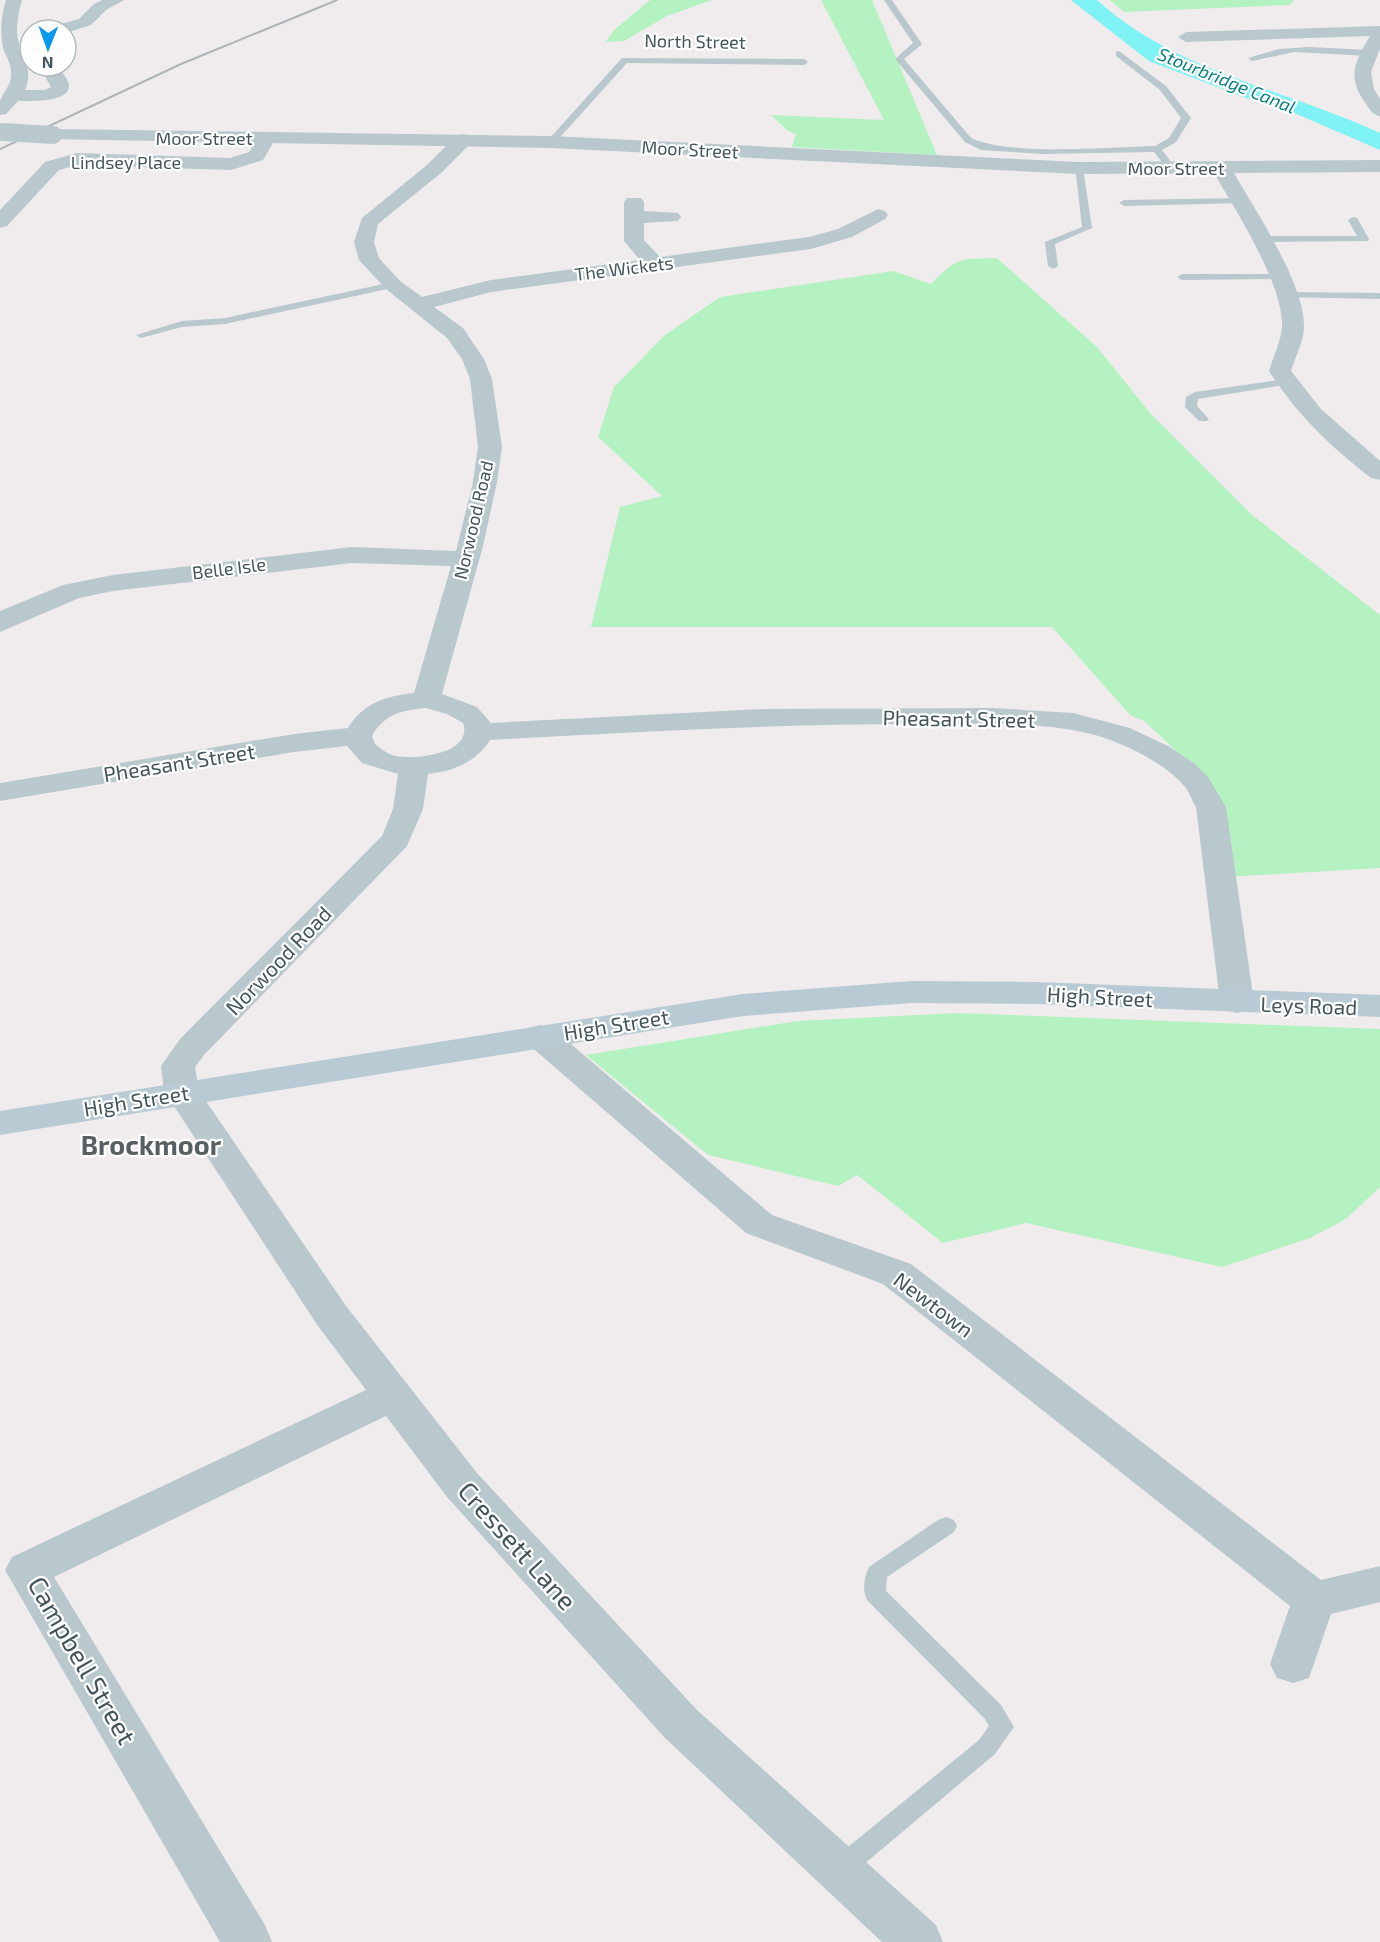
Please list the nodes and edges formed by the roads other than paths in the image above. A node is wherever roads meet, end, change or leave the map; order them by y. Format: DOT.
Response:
graph roads {
  1 [pos="14,0"];
  2 [pos="116,0"];
  3 [pos="888,0"];
  4 [pos="78,24"];
  5 [pos="1380,32"];
  6 [pos="1186,37"];
  7 [pos="1369,53"];
  8 [pos="1119,54"];
  9 [pos="1252,58"];
  10 [pos="804,62"];
  11 [pos="56,78"];
  12 [pos="14,96"];
  13 [pos="0,110"];
  14 [pos="1380,111"];
  15 [pos="1,132"];
  16 [pos="267,138"];
  17 [pos="463,140"];
  18 [pos="551,142"];
  19 [pos="1157,149"];
  20 [pos="1380,166"];
  21 [pos="1170,167"];
  22 [pos="1078,168"];
  23 [pos="1221,168"];
  24 [pos="1240,201"];
  25 [pos="1124,202"];
  26 [pos="878,215"];
  27 [pos="671,217"];
  28 [pos="1353,220"];
  29 [pos="0,222"];
  30 [pos="829,238"];
  31 [pos="1260,239"];
  32 [pos="851,250"];
  33 [pos="655,264"];
  34 [pos="1053,266"];
  35 [pos="1182,277"];
  36 [pos="393,285"];
  37 [pos="1282,286"];
  38 [pos="1380,296"];
  39 [pos="419,304"];
  40 [pos="141,335"];
  41 [pos="1286,382"];
  42 [pos="1203,419"];
  43 [pos="1380,473"];
  44 [pos="466,559"];
  45 [pos="2,619"];
  46 [pos="426,700"];
  47 [pos="479,732"];
  48 [pos="358,736"];
  49 [pos="414,766"];
  50 [pos="0,792"];
  51 [pos="1237,1002"];
  52 [pos="1380,1006"];
  53 [pos="540,1036"];
  54 [pos="182,1092"];
  55 [pos="0,1123"];
  56 [pos="392,1395"];
  57 [pos="946,1527"];
  58 [pos="1380,1584"];
  59 [pos="1314,1600"];
  60 [pos="1293,1664"];
  61 [pos="840,1869"];
  62 [pos="247,1942"];
  63 [pos="918,1942"];
  1 -- 12 [label="street"];
  2 -- 4 [label="street"];
  3 -- 19 [label="lane"];
  5 -- 6 [label="street"];
  5 -- 7 [label="street"];
  7 -- 9 [label="lane"];
  7 -- 14 [label="street"];
  8 -- 19 [label="lane"];
  10 -- 18 [label="lane, North Street"];
  11 -- 12 [label="street"];
  12 -- 13 [label="street"];
  15 -- 16 [label="street, Moor Street, bridge"];
  16 -- 17 [label="street, Moor Street"];
  16 -- 29 [label="street, Lindsey Place"];
  17 -- 18 [label="street, Moor Street"];
  17 -- 36 [label="street, Norwood Road"];
  18 -- 22 [label="street, Moor Street"];
  19 -- 21 [label="lane"];
  20 -- 23 [label="street, Moor Street"];
  21 -- 22 [label="street, Moor Street"];
  21 -- 23 [label="street, Moor Street"];
  22 -- 34 [label="lane"];
  23 -- 24 [label="street"];
  24 -- 25 [label="lane"];
  24 -- 31 [label="street"];
  26 -- 30 [label="street, The Wickets"];
  27 -- 33 [label="street"];
  28 -- 31 [label="lane"];
  30 -- 32 [label="street"];
  30 -- 33 [label="street, The Wickets"];
  31 -- 37 [label="street"];
  33 -- 39 [label="street, The Wickets"];
  35 -- 37 [label="lane"];
  36 -- 39 [label="street, Norwood Road"];
  36 -- 40 [label="lane"];
  37 -- 38 [label="lane"];
  37 -- 41 [label="street"];
  39 -- 44 [label="street, Norwood Road"];
  41 -- 42 [label="lane"];
  41 -- 43 [label="street"];
  44 -- 45 [label="street, Belle Isle"];
  44 -- 46 [label="street, Norwood Road"];
  46 -- 47 [label="street"];
  46 -- 48 [label="street"];
  47 -- 49 [label="street"];
  47 -- 51 [label="street, Pheasant Street"];
  48 -- 49 [label="street"];
  48 -- 50 [label="street, Pheasant Street"];
  49 -- 54 [label="street, Norwood Road"];
  51 -- 52 [label="main road, Leys Road"];
  51 -- 53 [label="main road, High Street"];
  53 -- 54 [label="main road, High Street"];
  53 -- 59 [label="street, Newtown"];
  54 -- 55 [label="main road, High Street"];
  54 -- 56 [label="street, Cressett Lane"];
  56 -- 61 [label="street, Cressett Lane"];
  56 -- 62 [label="street, Campbell Street"];
  57 -- 61 [label="lane"];
  58 -- 59 [label="street"];
  59 -- 60 [label="street"];
  61 -- 63 [label="street, Cressett Lane"];
}
